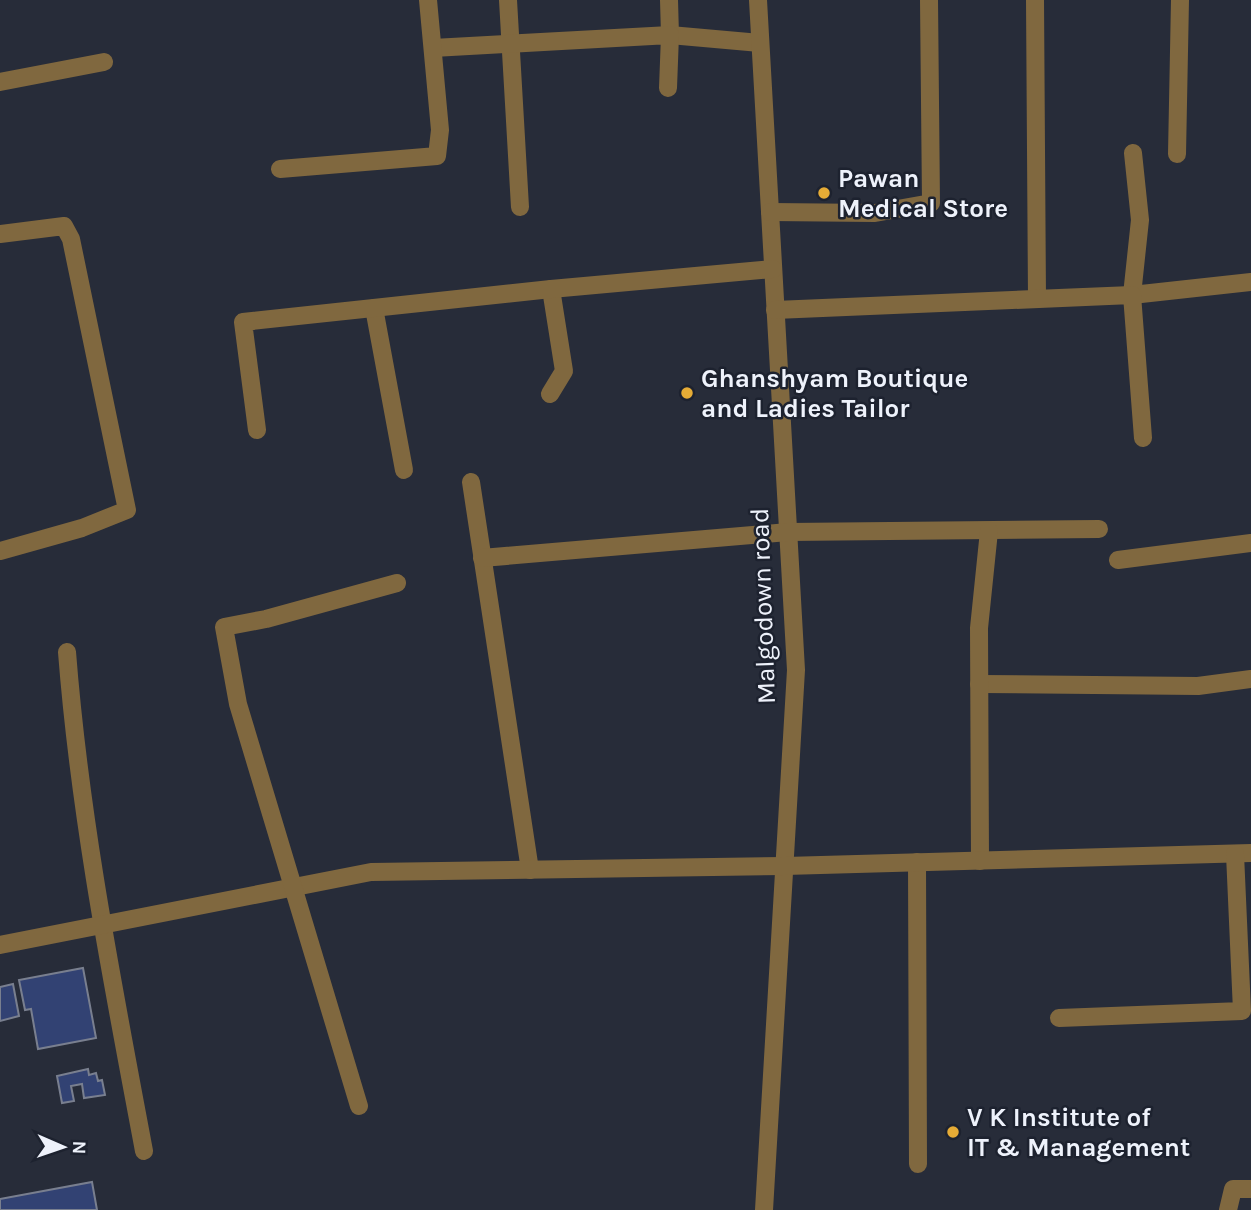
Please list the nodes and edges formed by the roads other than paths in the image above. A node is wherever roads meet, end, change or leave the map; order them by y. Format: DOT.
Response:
graph roads {
  1 [pos="428,0"];
  2 [pos="508,0"];
  3 [pos="669,0"];
  4 [pos="758,0"];
  5 [pos="929,0"];
  6 [pos="1035,0"];
  7 [pos="1180,0"];
  8 [pos="670,35"];
  9 [pos="760,43"];
  10 [pos="511,44"];
  11 [pos="432,48"];
  12 [pos="104,62"];
  13 [pos="0,82"];
  14 [pos="668,88"];
  15 [pos="1133,153"];
  16 [pos="1177,154"];
  17 [pos="280,169"];
  18 [pos="520,207"];
  19 [pos="770,212"];
  20 [pos="0,234"];
  21 [pos="773,269"];
  22 [pos="1251,282"];
  23 [pos="551,289"];
  24 [pos="1132,295"];
  25 [pos="1037,299"];
  26 [pos="374,308"];
  27 [pos="775,310"];
  28 [pos="550,394"];
  29 [pos="257,430"];
  30 [pos="1143,438"];
  31 [pos="404,470"];
  32 [pos="471,482"];
  33 [pos="1099,529"];
  34 [pos="989,531"];
  35 [pos="788,532"];
  36 [pos="1251,543"];
  37 [pos="0,551"];
  38 [pos="482,558"];
  39 [pos="1118,560"];
  40 [pos="397,583"];
  41 [pos="67,652"];
  42 [pos="1251,679"];
  43 [pos="979,684"];
  44 [pos="1243,854"];
  45 [pos="980,861"];
  46 [pos="917,862"];
  47 [pos="785,866"];
  48 [pos="530,870"];
  49 [pos="293,887"];
  50 [pos="102,925"];
  51 [pos="0,945"];
  52 [pos="1059,1018"];
  53 [pos="359,1106"];
  54 [pos="144,1151"];
  55 [pos="918,1164"];
  56 [pos="1251,1189"];
  57 [pos="764,1210"];
  58 [pos="1228,1210"];
  1 -- 11 [label="street"];
  2 -- 10 [label="street"];
  3 -- 8 [label="street"];
  4 -- 9 [label="street, Malgodown road"];
  5 -- 19 [label="street"];
  6 -- 25 [label="street"];
  7 -- 16 [label="street"];
  8 -- 9 [label="street"];
  8 -- 10 [label="street"];
  8 -- 14 [label="street"];
  9 -- 19 [label="street, Malgodown road"];
  10 -- 11 [label="street"];
  10 -- 18 [label="street"];
  11 -- 17 [label="street"];
  12 -- 13 [label="street"];
  15 -- 24 [label="street"];
  19 -- 21 [label="street, Malgodown road"];
  20 -- 37 [label="street"];
  21 -- 23 [label="street"];
  21 -- 27 [label="street, Malgodown road"];
  22 -- 24 [label="street"];
  23 -- 26 [label="street"];
  23 -- 28 [label="street"];
  24 -- 25 [label="street"];
  24 -- 30 [label="street"];
  25 -- 27 [label="street"];
  26 -- 29 [label="street"];
  26 -- 31 [label="street"];
  27 -- 35 [label="street, Malgodown road"];
  32 -- 38 [label="street"];
  33 -- 34 [label="street"];
  34 -- 35 [label="street"];
  34 -- 43 [label="street"];
  35 -- 38 [label="street"];
  35 -- 47 [label="street, Malgodown road"];
  36 -- 39 [label="street"];
  38 -- 48 [label="street"];
  40 -- 49 [label="street"];
  41 -- 50 [label="street"];
  42 -- 43 [label="street"];
  43 -- 45 [label="street"];
  44 -- 45 [label="street"];
  44 -- 52 [label="street"];
  45 -- 46 [label="street"];
  46 -- 47 [label="street"];
  46 -- 55 [label="street"];
  47 -- 48 [label="street"];
  47 -- 57 [label="street, Malgodown road"];
  48 -- 49 [label="street"];
  49 -- 50 [label="street"];
  49 -- 53 [label="street"];
  50 -- 51 [label="street"];
  50 -- 54 [label="street"];
  56 -- 58 [label="street"];
}
